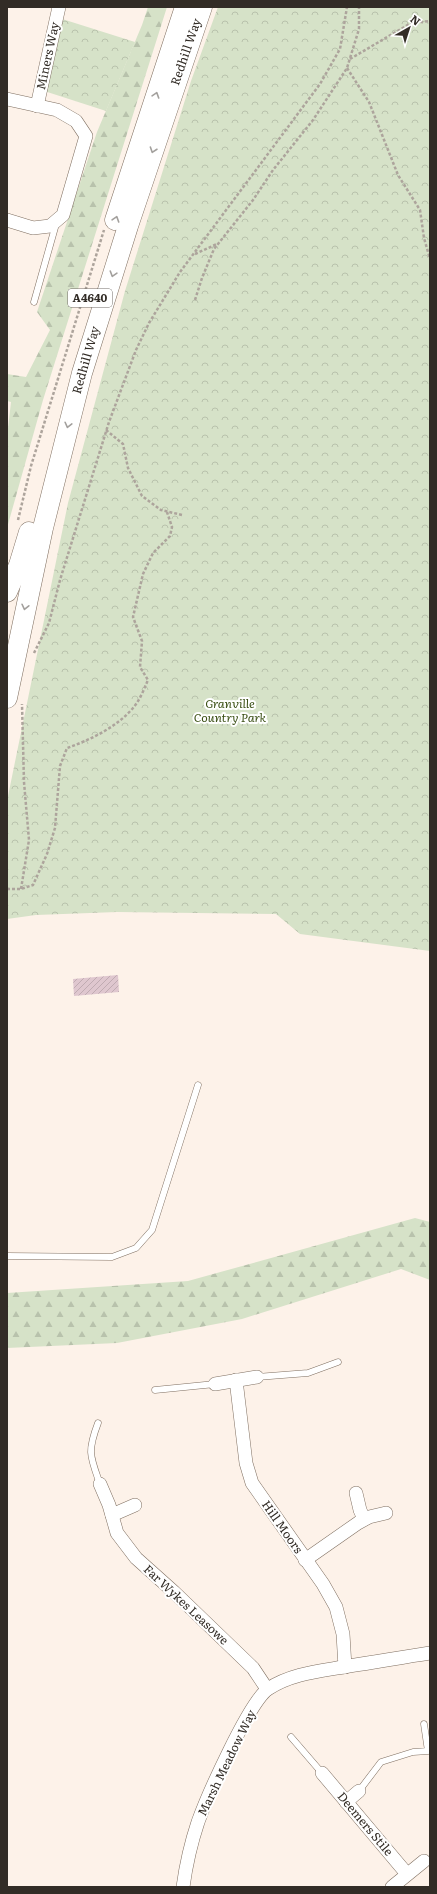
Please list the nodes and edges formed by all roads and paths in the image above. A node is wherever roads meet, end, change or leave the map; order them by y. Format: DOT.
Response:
graph roads {
  1 [pos="59,7"];
  2 [pos="185,7"];
  3 [pos="202,7"];
  4 [pos="347,7"];
  5 [pos="358,7"];
  6 [pos="430,21"];
  7 [pos="350,60"];
  8 [pos="347,68"];
  9 [pos="7,99"];
  10 [pos="37,106"];
  11 [pos="7,220"];
  12 [pos="56,220"];
  13 [pos="104,229"];
  14 [pos="218,243"];
  15 [pos="194,254"];
  16 [pos="430,259"];
  17 [pos="195,300"];
  18 [pos="34,302"];
  19 [pos="106,430"];
  20 [pos="168,512"];
  21 [pos="182,516"];
  22 [pos="16,527"];
  23 [pos="43,528"];
  24 [pos="7,592"];
  25 [pos="7,606"];
  26 [pos="32,658"];
  27 [pos="14,700"];
  28 [pos="7,889"];
  29 [pos="21,889"];
  30 [pos="198,1085"];
  31 [pos="7,1256"];
  32 [pos="338,1362"];
  33 [pos="257,1377"];
  34 [pos="236,1380"];
  35 [pos="215,1384"];
  36 [pos="155,1390"];
  37 [pos="98,1423"];
  38 [pos="100,1484"];
  39 [pos="356,1493"];
  40 [pos="135,1505"];
  41 [pos="386,1513"];
  42 [pos="112,1515"];
  43 [pos="364,1519"];
  44 [pos="305,1560"];
  45 [pos="430,1653"];
  46 [pos="345,1667"];
  47 [pos="267,1689"];
  48 [pos="424,1724"];
  49 [pos="291,1737"];
  50 [pos="322,1774"];
  51 [pos="359,1791"];
  52 [pos="346,1802"];
  53 [pos="427,1858"];
  54 [pos="407,1874"];
  55 [pos="183,1887"];
  56 [pos="392,1887"];
  1 -- 10 [label="street, Miners Way"];
  24 -- 2 [label="main road, Redhill Way / A4640, one-way"];
  3 -- 23 [label="main road, Redhill Way / A4640, one-way"];
  4 -- 15 [label="path"];
  5 -- 7 [label="path"];
  6 -- 7 [label="path"];
  7 -- 8 [label="path"];
  8 -- 14 [label="path"];
  8 -- 16 [label="path"];
  9 -- 10 [label="street"];
  10 -- 12 [label="street"];
  11 -- 12 [label="street"];
  12 -- 18 [label="lane"];
  13 -- 22 [label="path"];
  14 -- 15 [label="path"];
  14 -- 17 [label="path"];
  15 -- 19 [label="path"];
  19 -- 20 [label="path"];
  19 -- 26 [label="path"];
  20 -- 21 [label="path"];
  20 -- 29 [label="path"];
  23 -- 25 [label="main road, A4640"];
  23 -- 27 [label="main road, Redhill Way / A4640, one-way"];
  27 -- 29 [label="path"];
  28 -- 29 [label="path"];
  30 -- 31 [label="lane"];
  32 -- 33 [label="lane"];
  33 -- 34 [label="street"];
  34 -- 35 [label="street"];
  34 -- 44 [label="street, Hill Moors"];
  35 -- 36 [label="lane"];
  37 -- 38 [label="lane"];
  38 -- 42 [label="street, Far Wykes Leasowe"];
  39 -- 43 [label="street"];
  40 -- 42 [label="street"];
  41 -- 43 [label="street"];
  42 -- 47 [label="street, Far Wykes Leasowe"];
  43 -- 44 [label="street"];
  44 -- 46 [label="street, Hill Moors"];
  45 -- 46 [label="street, Marsh Meadow Way"];
  46 -- 47 [label="street, Marsh Meadow Way"];
  47 -- 55 [label="street, Marsh Meadow Way"];
  48 -- 51 [label="lane"];
  49 -- 50 [label="lane"];
  50 -- 52 [label="street, Deemers Stile"];
  51 -- 52 [label="street"];
  52 -- 54 [label="street, Deemers Stile"];
  53 -- 54 [label="street"];
  54 -- 56 [label="street"];
}
